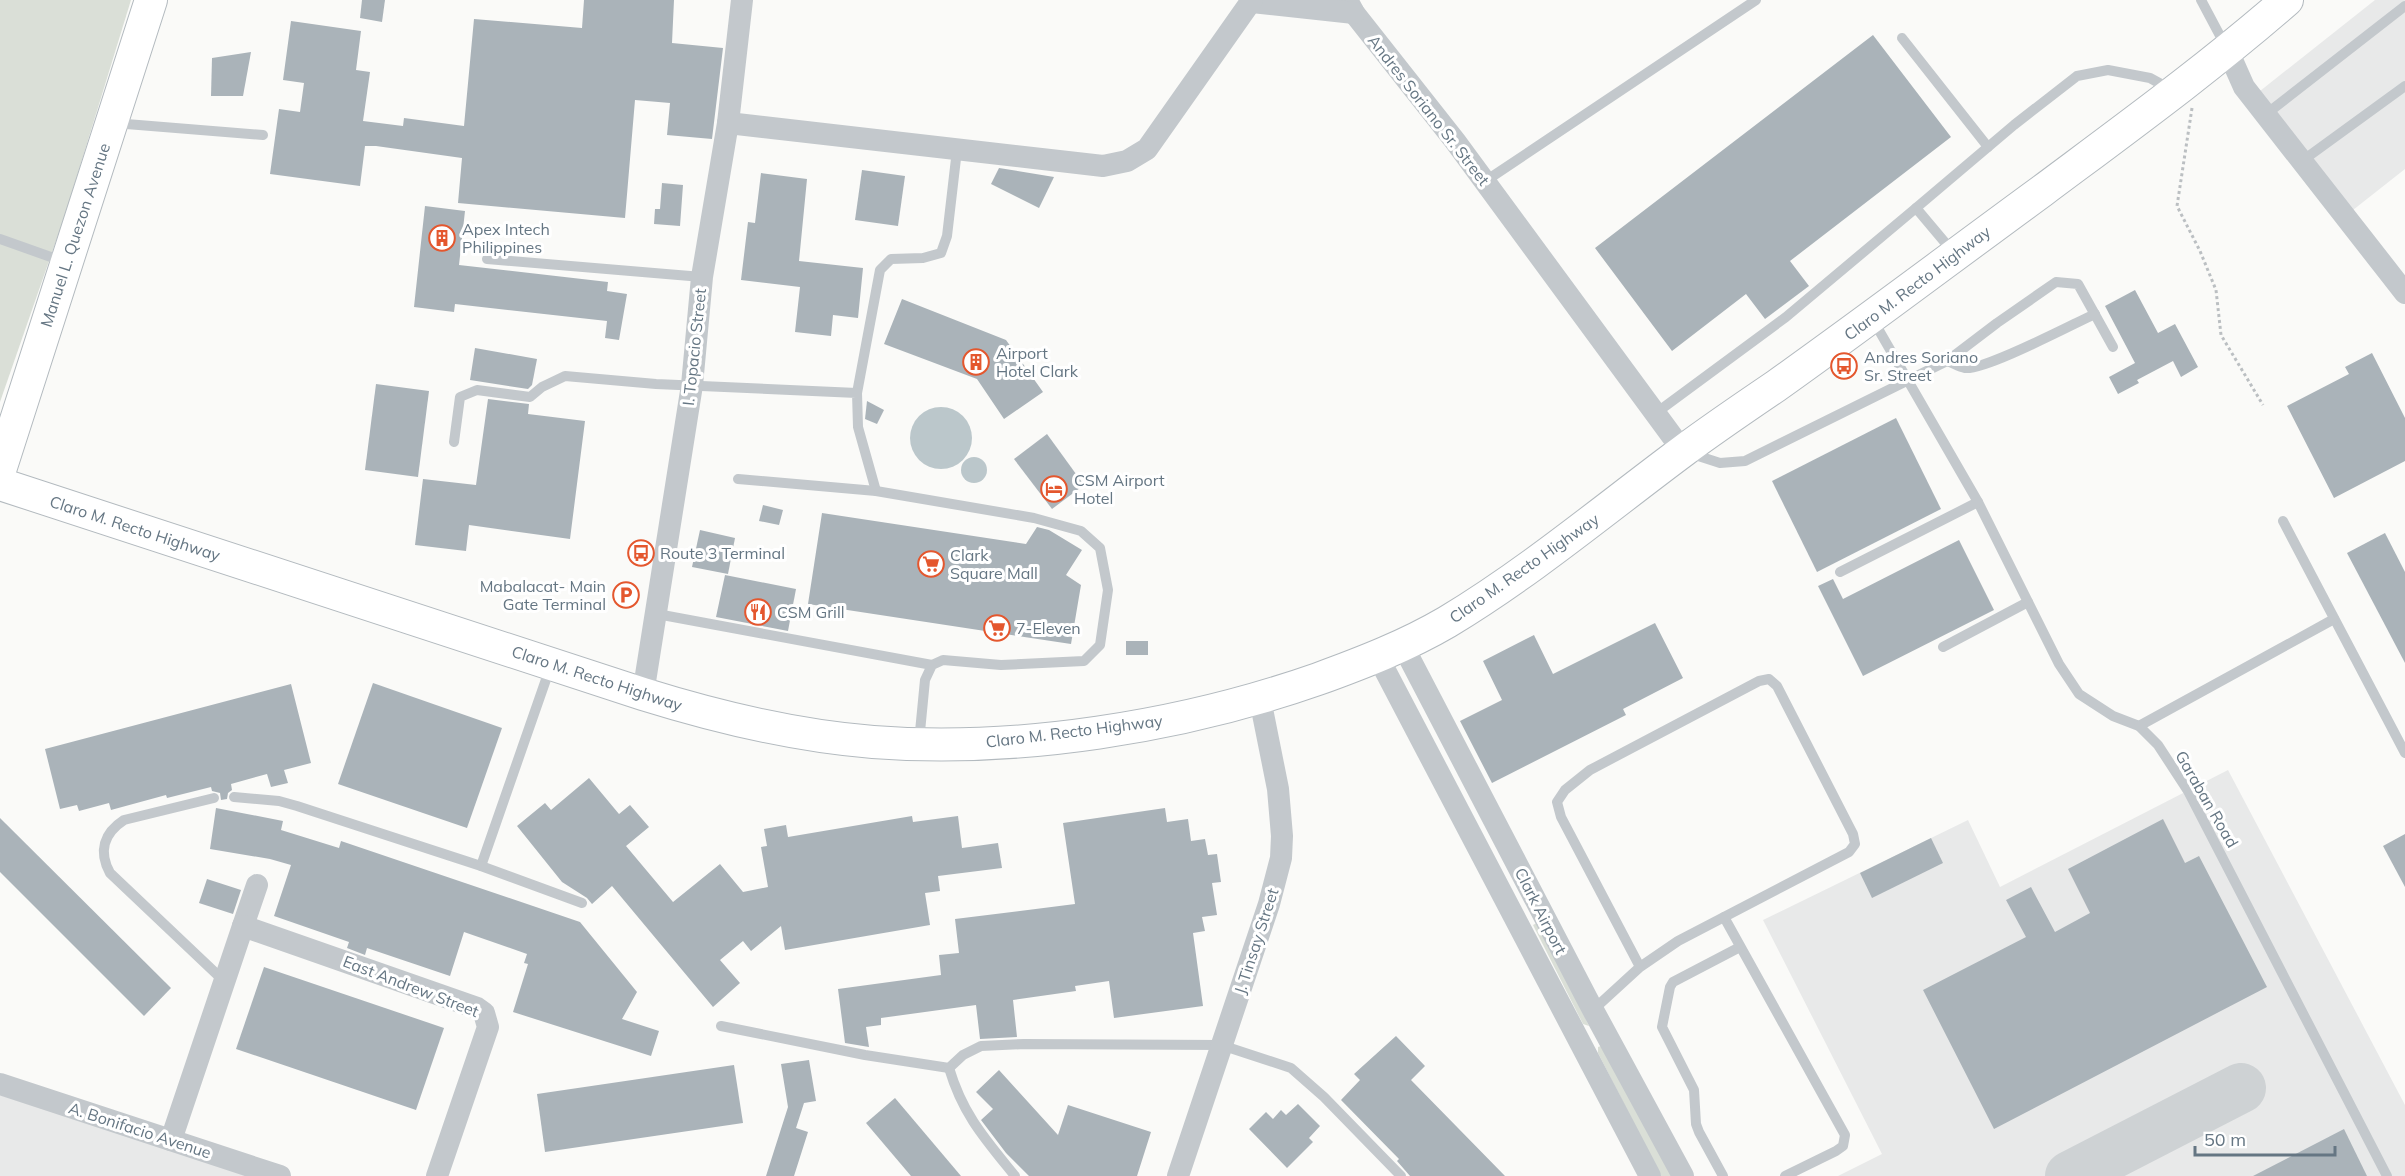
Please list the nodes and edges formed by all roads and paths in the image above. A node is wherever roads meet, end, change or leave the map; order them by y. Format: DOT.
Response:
graph roads {
  1 [pos="151,0"];
  2 [pos="742,0"];
  3 [pos="1756,0"];
  4 [pos="2201,0"];
  5 [pos="2287,0"];
  6 [pos="1248,1"];
  7 [pos="2405,6"];
  8 [pos="1350,7"];
  9 [pos="1902,38"];
  10 [pos="2228,51"];
  11 [pos="2183,85"];
  12 [pos="2405,86"];
  13 [pos="2265,115"];
  14 [pos="111,122"];
  15 [pos="728,123"];
  16 [pos="263,135"];
  17 [pos="1988,147"];
  18 [pos="957,150"];
  19 [pos="2302,161"];
  20 [pos="1484,182"];
  21 [pos="1916,208"];
  22 [pos="0,239"];
  23 [pos="1955,255"];
  24 [pos="487,259"];
  25 [pos="66,263"];
  26 [pos="702,277"];
  27 [pos="2405,293"];
  28 [pos="2095,314"];
  29 [pos="1871,317"];
  30 [pos="2113,347"];
  31 [pos="1947,362"];
  32 [pos="1909,380"];
  33 [pos="692,385"];
  34 [pos="857,393"];
  35 [pos="2263,405"];
  36 [pos="1656,413"];
  37 [pos="453,442"];
  38 [pos="1683,451"];
  39 [pos="0,470"];
  40 [pos="738,479"];
  41 [pos="0,484"];
  42 [pos="876,491"];
  43 [pos="1978,502"];
  44 [pos="2283,521"];
  45 [pos="1840,572"];
  46 [pos="2028,602"];
  47 [pos="657,614"];
  48 [pos="2334,619"];
  49 [pos="1943,647"];
  50 [pos="1390,651"];
  51 [pos="552,663"];
  52 [pos="932,665"];
  53 [pos="643,693"];
  54 [pos="1260,699"];
  55 [pos="2139,726"];
  56 [pos="920,734"];
  57 [pos="2405,753"];
  58 [pos="234,797"];
  59 [pos="214,798"];
  60 [pos="481,866"];
  61 [pos="257,885"];
  62 [pos="582,903"];
  63 [pos="1724,917"];
  64 [pos="243,926"];
  65 [pos="1740,947"];
  66 [pos="1640,967"];
  67 [pos="225,981"];
  68 [pos="1598,1020"];
  69 [pos="721,1026"];
  70 [pos="1579,1043"];
  71 [pos="1221,1045"];
  72 [pos="949,1068"];
  73 [pos="0,1084"];
  74 [pos="171,1140"];
  75 [pos="280,1176"];
  76 [pos="436,1176"];
  77 [pos="1015,1176"];
  78 [pos="1178,1176"];
  79 [pos="1401,1176"];
  80 [pos="1650,1176"];
  81 [pos="1683,1176"];
  82 [pos="1723,1176"];
  83 [pos="1785,1176"];
  84 [pos="2387,1176"];
  1 -- 14 [label="main road, Manuel L. Quezon Avenue"];
  2 -- 15 [label="street, I. Topacio Street"];
  3 -- 20 [label="lane"];
  4 -- 10 [label="lane"];
  5 -- 10 [label="main road, Claro M. Recto Highway"];
  6 -- 8 [label="street"];
  6 -- 18 [label="street"];
  7 -- 13 [label="lane"];
  8 -- 20 [label="street, Andres Soriano Sr. Street"];
  9 -- 17 [label="lane"];
  10 -- 11 [label="main road, Claro M. Recto Highway"];
  10 -- 13 [label="street"];
  11 -- 17 [label="lane"];
  11 -- 23 [label="main road, Claro M. Recto Highway"];
  11 -- 35 [label="path"];
  12 -- 19 [label="lane"];
  13 -- 19 [label="street"];
  14 -- 16 [label="lane"];
  14 -- 25 [label="main road, Manuel L. Quezon Avenue"];
  15 -- 18 [label="street"];
  15 -- 26 [label="street, I. Topacio Street"];
  17 -- 21 [label="lane"];
  18 -- 34 [label="lane"];
  19 -- 27 [label="street"];
  20 -- 36 [label="street, Andres Soriano Sr. Street"];
  21 -- 23 [label="lane"];
  21 -- 36 [label="lane"];
  22 -- 25 [label="lane"];
  23 -- 29 [label="main road, Claro M. Recto Highway"];
  24 -- 26 [label="lane"];
  25 -- 39 [label="main road, Manuel L. Quezon Avenue"];
  26 -- 33 [label="street, I. Topacio Street"];
  28 -- 30 [label="lane"];
  28 -- 31 [label="lane"];
  28 -- 31 [label="lane"];
  29 -- 32 [label="lane, Garaban Road"];
  29 -- 38 [label="main road, Claro M. Recto Highway"];
  31 -- 32 [label="lane"];
  32 -- 38 [label="lane"];
  32 -- 43 [label="lane, Garaban Road"];
  33 -- 34 [label="lane"];
  33 -- 37 [label="lane"];
  33 -- 47 [label="street, I. Topacio Street"];
  34 -- 42 [label="lane"];
  36 -- 38 [label="street, Andres Soriano Sr. Street"];
  38 -- 50 [label="main road, Claro M. Recto Highway"];
  40 -- 42 [label="lane"];
  41 -- 51 [label="main road, Claro M. Recto Highway"];
  42 -- 52 [label="lane"];
  43 -- 45 [label="lane"];
  43 -- 46 [label="lane, Garaban Road"];
  44 -- 48 [label="lane"];
  46 -- 49 [label="lane"];
  46 -- 55 [label="lane, Garaban Road"];
  47 -- 52 [label="lane"];
  47 -- 53 [label="street, I. Topacio Street"];
  48 -- 55 [label="lane"];
  48 -- 57 [label="lane"];
  50 -- 54 [label="main road, Claro M. Recto Highway"];
  50 -- 68 [label="street, Clark Airport"];
  50 -- 70 [label="street, Clark Airport"];
  51 -- 53 [label="main road, Claro M. Recto Highway"];
  51 -- 60 [label="lane"];
  52 -- 56 [label="lane"];
  53 -- 56 [label="main road, Claro M. Recto Highway"];
  54 -- 56 [label="main road, Claro M. Recto Highway"];
  54 -- 71 [label="street, J. Tinsay Street"];
  55 -- 84 [label="lane, Garaban Road"];
  58 -- 60 [label="lane"];
  59 -- 67 [label="lane"];
  60 -- 62 [label="lane"];
  61 -- 64 [label="street"];
  63 -- 65 [label="lane"];
  63 -- 66 [label="lane"];
  63 -- 66 [label="lane"];
  64 -- 67 [label="street"];
  64 -- 76 [label="street, East Andrew Street"];
  65 -- 82 [label="lane"];
  65 -- 83 [label="lane"];
  66 -- 68 [label="lane"];
  67 -- 74 [label="street"];
  68 -- 70 [label="street"];
  68 -- 81 [label="street, Clark Airport"];
  69 -- 72 [label="lane"];
  70 -- 80 [label="street, Clark Airport"];
  71 -- 72 [label="lane"];
  71 -- 78 [label="street, J. Tinsay Street"];
  71 -- 79 [label="lane"];
  72 -- 77 [label="lane"];
  73 -- 74 [label="street, A. Bonifacio Avenue"];
  74 -- 75 [label="street, A. Bonifacio Avenue"];
}
